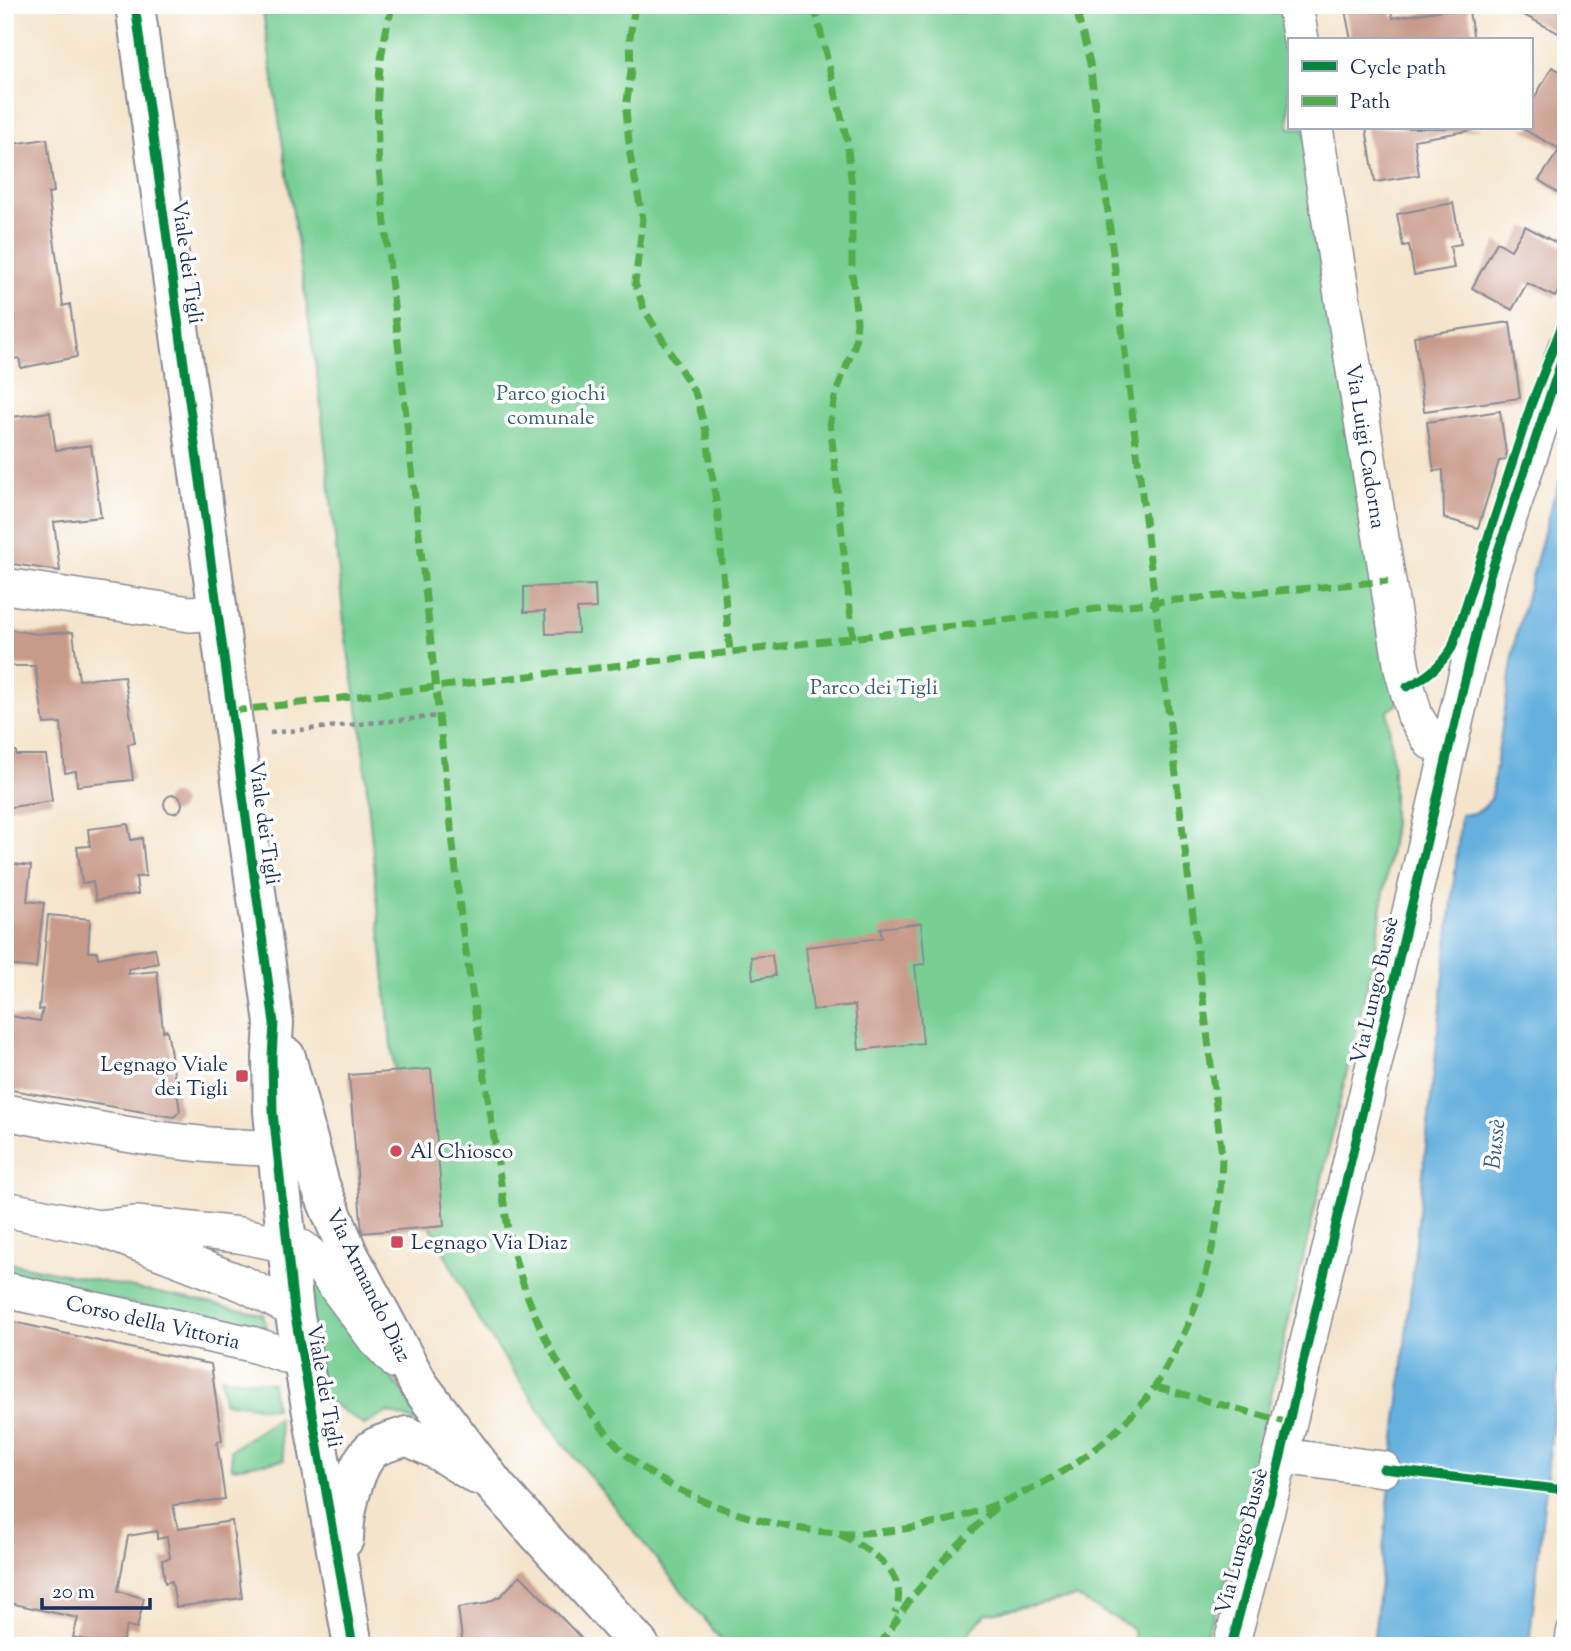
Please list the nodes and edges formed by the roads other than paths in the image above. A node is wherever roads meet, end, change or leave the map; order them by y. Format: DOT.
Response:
graph roads {
  1 [pos="135,5"];
  2 [pos="1295,5"];
  3 [pos="1301,38"];
  4 [pos="1315,130"];
  5 [pos="1566,346"];
  6 [pos="5,586"];
  7 [pos="218,612"];
  8 [pos="1448,747"];
  9 [pos="274,1023"];
  10 [pos="5,1112"];
  11 [pos="276,1148"];
  12 [pos="5,1209"];
  13 [pos="98,1228"];
  14 [pos="287,1245"];
  15 [pos="5,1290"];
  16 [pos="294,1310"];
  17 [pos="300,1356"];
  18 [pos="419,1385"];
  19 [pos="1281,1456"];
  20 [pos="1383,1469"];
  21 [pos="496,1487"];
  22 [pos="344,1595"];
  23 [pos="1566,1630"];
  24 [pos="352,1646"];
  25 [pos="640,1646"];
  26 [pos="1231,1646"];
  27 [pos="1564,1646"];
  1 -- 7 [label="street, Viale dei Tigli"];
  2 -- 3 [label="street"];
  4 -- 8 [label="street, Via Luigi Cadorna"];
  5 -- 8 [label="street, Via Lungo Bussè"];
  6 -- 7 [label="street"];
  7 -- 9 [label="street, Viale dei Tigli"];
  8 -- 19 [label="street, Via Lungo Bussè"];
  9 -- 11 [label="street, Viale dei Tigli"];
  9 -- 18 [label="street, Via Armando Diaz"];
  10 -- 11 [label="street"];
  11 -- 14 [label="street, Viale dei Tigli"];
  12 -- 13 [label="street"];
  13 -- 14 [label="street"];
  13 -- 16 [label="street"];
  14 -- 16 [label="street, Viale dei Tigli"];
  14 -- 18 [label="street, Via Armando Diaz"];
  15 -- 17 [label="street, Corso della Vittoria"];
  16 -- 17 [label="street, Viale dei Tigli"];
  17 -- 22 [label="street, Viale dei Tigli"];
  18 -- 21 [label="street, Via Armando Diaz"];
  19 -- 20 [label="street"];
  19 -- 26 [label="street, Via Lungo Bussè"];
  21 -- 22 [label="street, Viale dei Tigli"];
  21 -- 25 [label="street, Via Armando Diaz"];
  22 -- 24 [label="street, Viale dei Tigli"];
  23 -- 27 [label="lane"];
}
